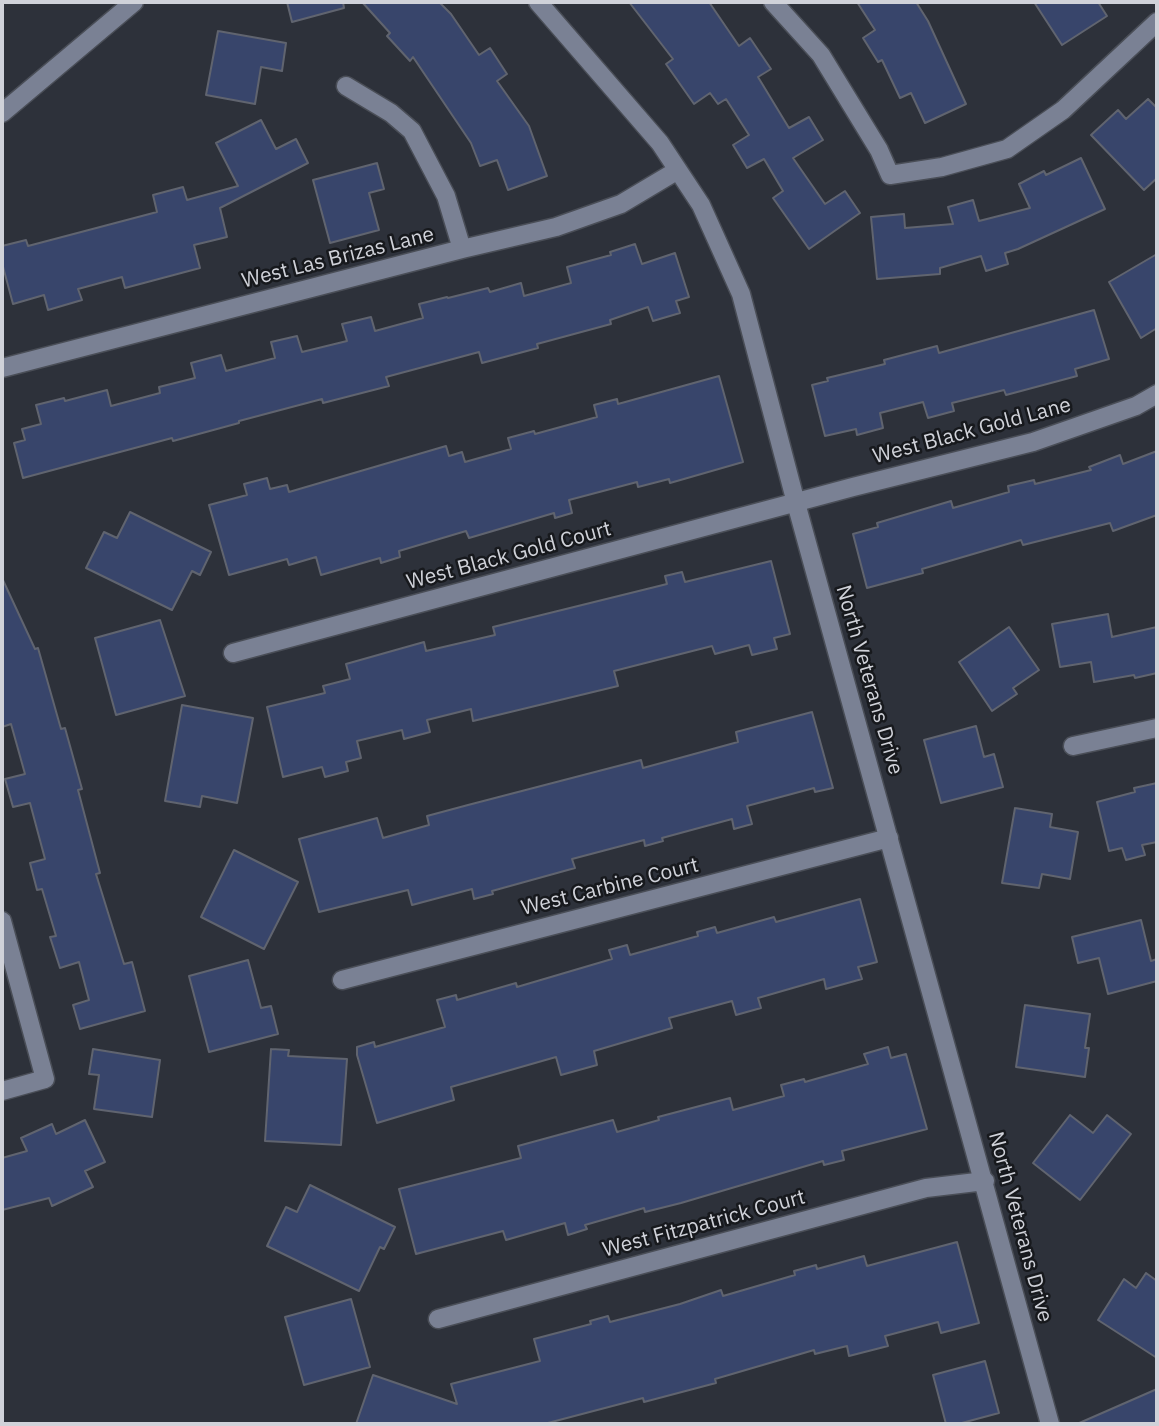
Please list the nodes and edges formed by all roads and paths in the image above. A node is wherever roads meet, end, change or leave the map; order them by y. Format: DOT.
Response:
graph roads {
  1 [pos="134,2"];
  2 [pos="538,2"];
  3 [pos="773,2"];
  4 [pos="1157,22"];
  5 [pos="346,86"];
  6 [pos="2,113"];
  7 [pos="678,170"];
  8 [pos="461,250"];
  9 [pos="2,368"];
  10 [pos="1157,394"];
  11 [pos="796,503"];
  12 [pos="233,653"];
  13 [pos="1157,728"];
  14 [pos="1073,746"];
  15 [pos="890,838"];
  16 [pos="2,920"];
  17 [pos="342,980"];
  18 [pos="2,1091"];
  19 [pos="985,1181"];
  20 [pos="438,1320"];
  21 [pos="1050,1424"];
  1 -- 6 [label="street"];
  2 -- 7 [label="street, North Veterans Drive"];
  3 -- 4 [label="street"];
  5 -- 8 [label="street"];
  7 -- 8 [label="street, West Las Brizas Lane"];
  7 -- 11 [label="street, North Veterans Drive"];
  8 -- 9 [label="street, West Las Brizas Lane"];
  10 -- 11 [label="street, West Black Gold Lane"];
  11 -- 12 [label="street, West Black Gold Court"];
  11 -- 15 [label="street, North Veterans Drive"];
  13 -- 14 [label="street"];
  15 -- 17 [label="street, West Carbine Court"];
  15 -- 19 [label="street, North Veterans Drive"];
  16 -- 18 [label="street"];
  19 -- 20 [label="street, West Fitzpatrick Court"];
  19 -- 21 [label="street, North Veterans Drive"];
}
